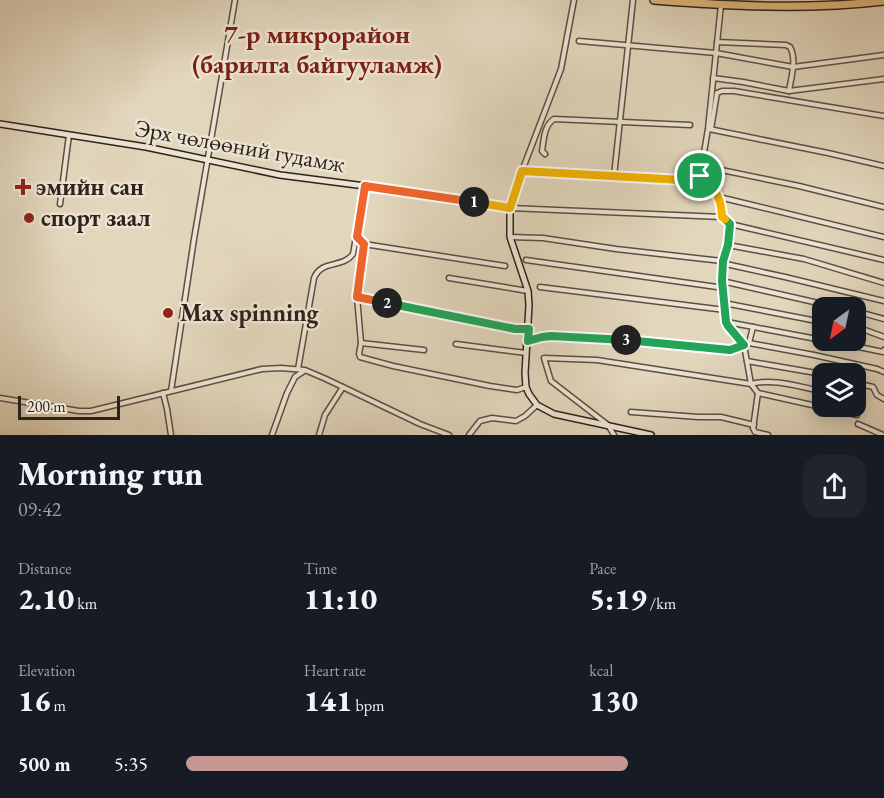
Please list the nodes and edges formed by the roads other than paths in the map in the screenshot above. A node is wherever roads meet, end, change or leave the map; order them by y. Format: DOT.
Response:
graph roads {
  1 [pos="235,0"];
  2 [pos="574,0"];
  3 [pos="633,0"];
  4 [pos="654,0"];
  5 [pos="884,1"];
  6 [pos="721,5"];
  7 [pos="579,41"];
  8 [pos="717,42"];
  9 [pos="628,46"];
  10 [pos="716,53"];
  11 [pos="884,55"];
  12 [pos="793,67"];
  13 [pos="713,78"];
  14 [pos="884,79"];
  15 [pos="789,92"];
  16 [pos="884,116"];
  17 [pos="620,122"];
  18 [pos="0,124"];
  19 [pos="690,125"];
  20 [pos="709,129"];
  21 [pos="69,134"];
  22 [pos="545,154"];
  23 [pos="209,159"];
  24 [pos="702,166"];
  25 [pos="884,166"];
  26 [pos="522,171"];
  27 [pos="614,176"];
  28 [pos="700,176"];
  29 [pos="365,186"];
  30 [pos="719,197"];
  31 [pos="60,204"];
  32 [pos="884,207"];
  33 [pos="510,208"];
  34 [pos="722,217"];
  35 [pos="730,224"];
  36 [pos="357,237"];
  37 [pos="510,237"];
  38 [pos="884,237"];
  39 [pos="364,244"];
  40 [pos="728,245"];
  41 [pos="526,260"];
  42 [pos="884,260"];
  43 [pos="723,261"];
  44 [pos="505,266"];
  45 [pos="449,278"];
  46 [pos="722,281"];
  47 [pos="884,283"];
  48 [pos="540,287"];
  49 [pos="724,288"];
  50 [pos="528,291"];
  51 [pos="357,297"];
  52 [pos="884,301"];
  53 [pos="812,302"];
  54 [pos="724,303"];
  55 [pos="725,310"];
  56 [pos="866,314"];
  57 [pos="884,319"];
  58 [pos="812,320"];
  59 [pos="726,322"];
  60 [pos="753,327"];
  61 [pos="529,329"];
  62 [pos="866,330"];
  63 [pos="884,337"];
  64 [pos="812,338"];
  65 [pos="528,341"];
  66 [pos="361,343"];
  67 [pos="456,344"];
  68 [pos="746,344"];
  69 [pos="866,348"];
  70 [pos="424,350"];
  71 [pos="884,350"];
  72 [pos="526,353"];
  73 [pos="747,361"];
  74 [pos="298,369"];
  75 [pos="305,370"];
  76 [pos="812,372"];
  77 [pos="884,372"];
  78 [pos="751,384"];
  79 [pos="866,385"];
  80 [pos="343,387"];
  81 [pos="526,387"];
  82 [pos="812,389"];
  83 [pos="171,391"];
  84 [pos="163,393"];
  85 [pos="758,393"];
  86 [pos="0,398"];
  87 [pos="884,399"];
  88 [pos="537,405"];
  89 [pos="812,406"];
  90 [pos="631,412"];
  91 [pos="858,424"];
  92 [pos="608,425"];
  93 [pos="754,425"];
  94 [pos="626,432"];
  95 [pos="171,435"];
  96 [pos="272,435"];
  97 [pos="319,435"];
  98 [pos="450,435"];
  99 [pos="469,435"];
  100 [pos="614,435"];
  101 [pos="651,435"];
  102 [pos="768,435"];
  103 [pos="883,435"];
  1 -- 23 [label="street"];
  2 -- 26 [label="street"];
  3 -- 9 [label="street"];
  4 -- 6 [label="highway"];
  5 -- 6 [label="highway"];
  6 -- 8 [label="street"];
  7 -- 9 [label="street"];
  8 -- 10 [label="street"];
  8 -- 12 [label="street"];
  9 -- 10 [label="street"];
  9 -- 17 [label="street"];
  10 -- 12 [label="street"];
  10 -- 13 [label="street"];
  11 -- 12 [label="street"];
  12 -- 15 [label="street"];
  13 -- 15 [label="street"];
  13 -- 20 [label="street"];
  14 -- 15 [label="street"];
  16 -- 20 [label="street"];
  17 -- 19 [label="street"];
  17 -- 22 [label="street"];
  17 -- 27 [label="street"];
  18 -- 21 [label="main road, Эрх чөлөөний гудамж"];
  20 -- 24 [label="street"];
  20 -- 25 [label="street"];
  21 -- 23 [label="main road, Эрх чөлөөний гудамж"];
  21 -- 31 [label="street"];
  23 -- 29 [label="main road, Эрх чөлөөний гудамж"];
  23 -- 83 [label="street"];
  24 -- 28 [label="street"];
  24 -- 32 [label="street"];
  26 -- 27 [label="street"];
  26 -- 33 [label="street"];
  27 -- 28 [label="street"];
  28 -- 30 [label="street"];
  29 -- 33 [label="main road, Эрх чөлөөний гудамж"];
  29 -- 36 [label="street"];
  30 -- 34 [label="street"];
  30 -- 38 [label="street"];
  33 -- 34 [label="street"];
  33 -- 37 [label="main road"];
  34 -- 35 [label="street"];
  35 -- 40 [label="street"];
  35 -- 42 [label="street"];
  36 -- 39 [label="street"];
  36 -- 74 [label="street"];
  37 -- 43 [label="street"];
  37 -- 50 [label="main road"];
  39 -- 44 [label="street"];
  39 -- 51 [label="street"];
  40 -- 43 [label="street"];
  40 -- 47 [label="street"];
  41 -- 49 [label="street"];
  43 -- 46 [label="street"];
  43 -- 52 [label="street"];
  45 -- 50 [label="street"];
  46 -- 49 [label="street"];
  46 -- 53 [label="street"];
  48 -- 55 [label="street"];
  49 -- 54 [label="street"];
  50 -- 61 [label="main road"];
  51 -- 61 [label="street"];
  51 -- 66 [label="street"];
  54 -- 55 [label="street"];
  54 -- 58 [label="street"];
  55 -- 59 [label="street"];
  56 -- 57 [label="street"];
  59 -- 60 [label="street"];
  59 -- 68 [label="street"];
  60 -- 64 [label="street"];
  60 -- 68 [label="street"];
  61 -- 65 [label="main road"];
  62 -- 63 [label="street"];
  65 -- 68 [label="street"];
  65 -- 72 [label="main road"];
  66 -- 70 [label="street"];
  66 -- 81 [label="street"];
  67 -- 72 [label="street"];
  68 -- 73 [label="street"];
  68 -- 77 [label="street"];
  69 -- 71 [label="street"];
  72 -- 81 [label="main road"];
  73 -- 76 [label="street"];
  73 -- 78 [label="street"];
  74 -- 75 [label="street"];
  74 -- 83 [label="street"];
  75 -- 80 [label="street"];
  75 -- 96 [label="street"];
  78 -- 82 [label="street"];
  78 -- 85 [label="street"];
  78 -- 92 [label="street"];
  79 -- 87 [label="street"];
  80 -- 97 [label="street"];
  80 -- 98 [label="street"];
  81 -- 88 [label="main road"];
  83 -- 84 [label="street"];
  84 -- 86 [label="street"];
  84 -- 95 [label="street"];
  85 -- 89 [label="street"];
  85 -- 93 [label="street"];
  88 -- 92 [label="main road"];
  88 -- 99 [label="street"];
  90 -- 93 [label="street"];
  91 -- 103 [label="street"];
  92 -- 94 [label="main road"];
  92 -- 100 [label="street"];
  93 -- 102 [label="street"];
  94 -- 101 [label="main road"];
}
